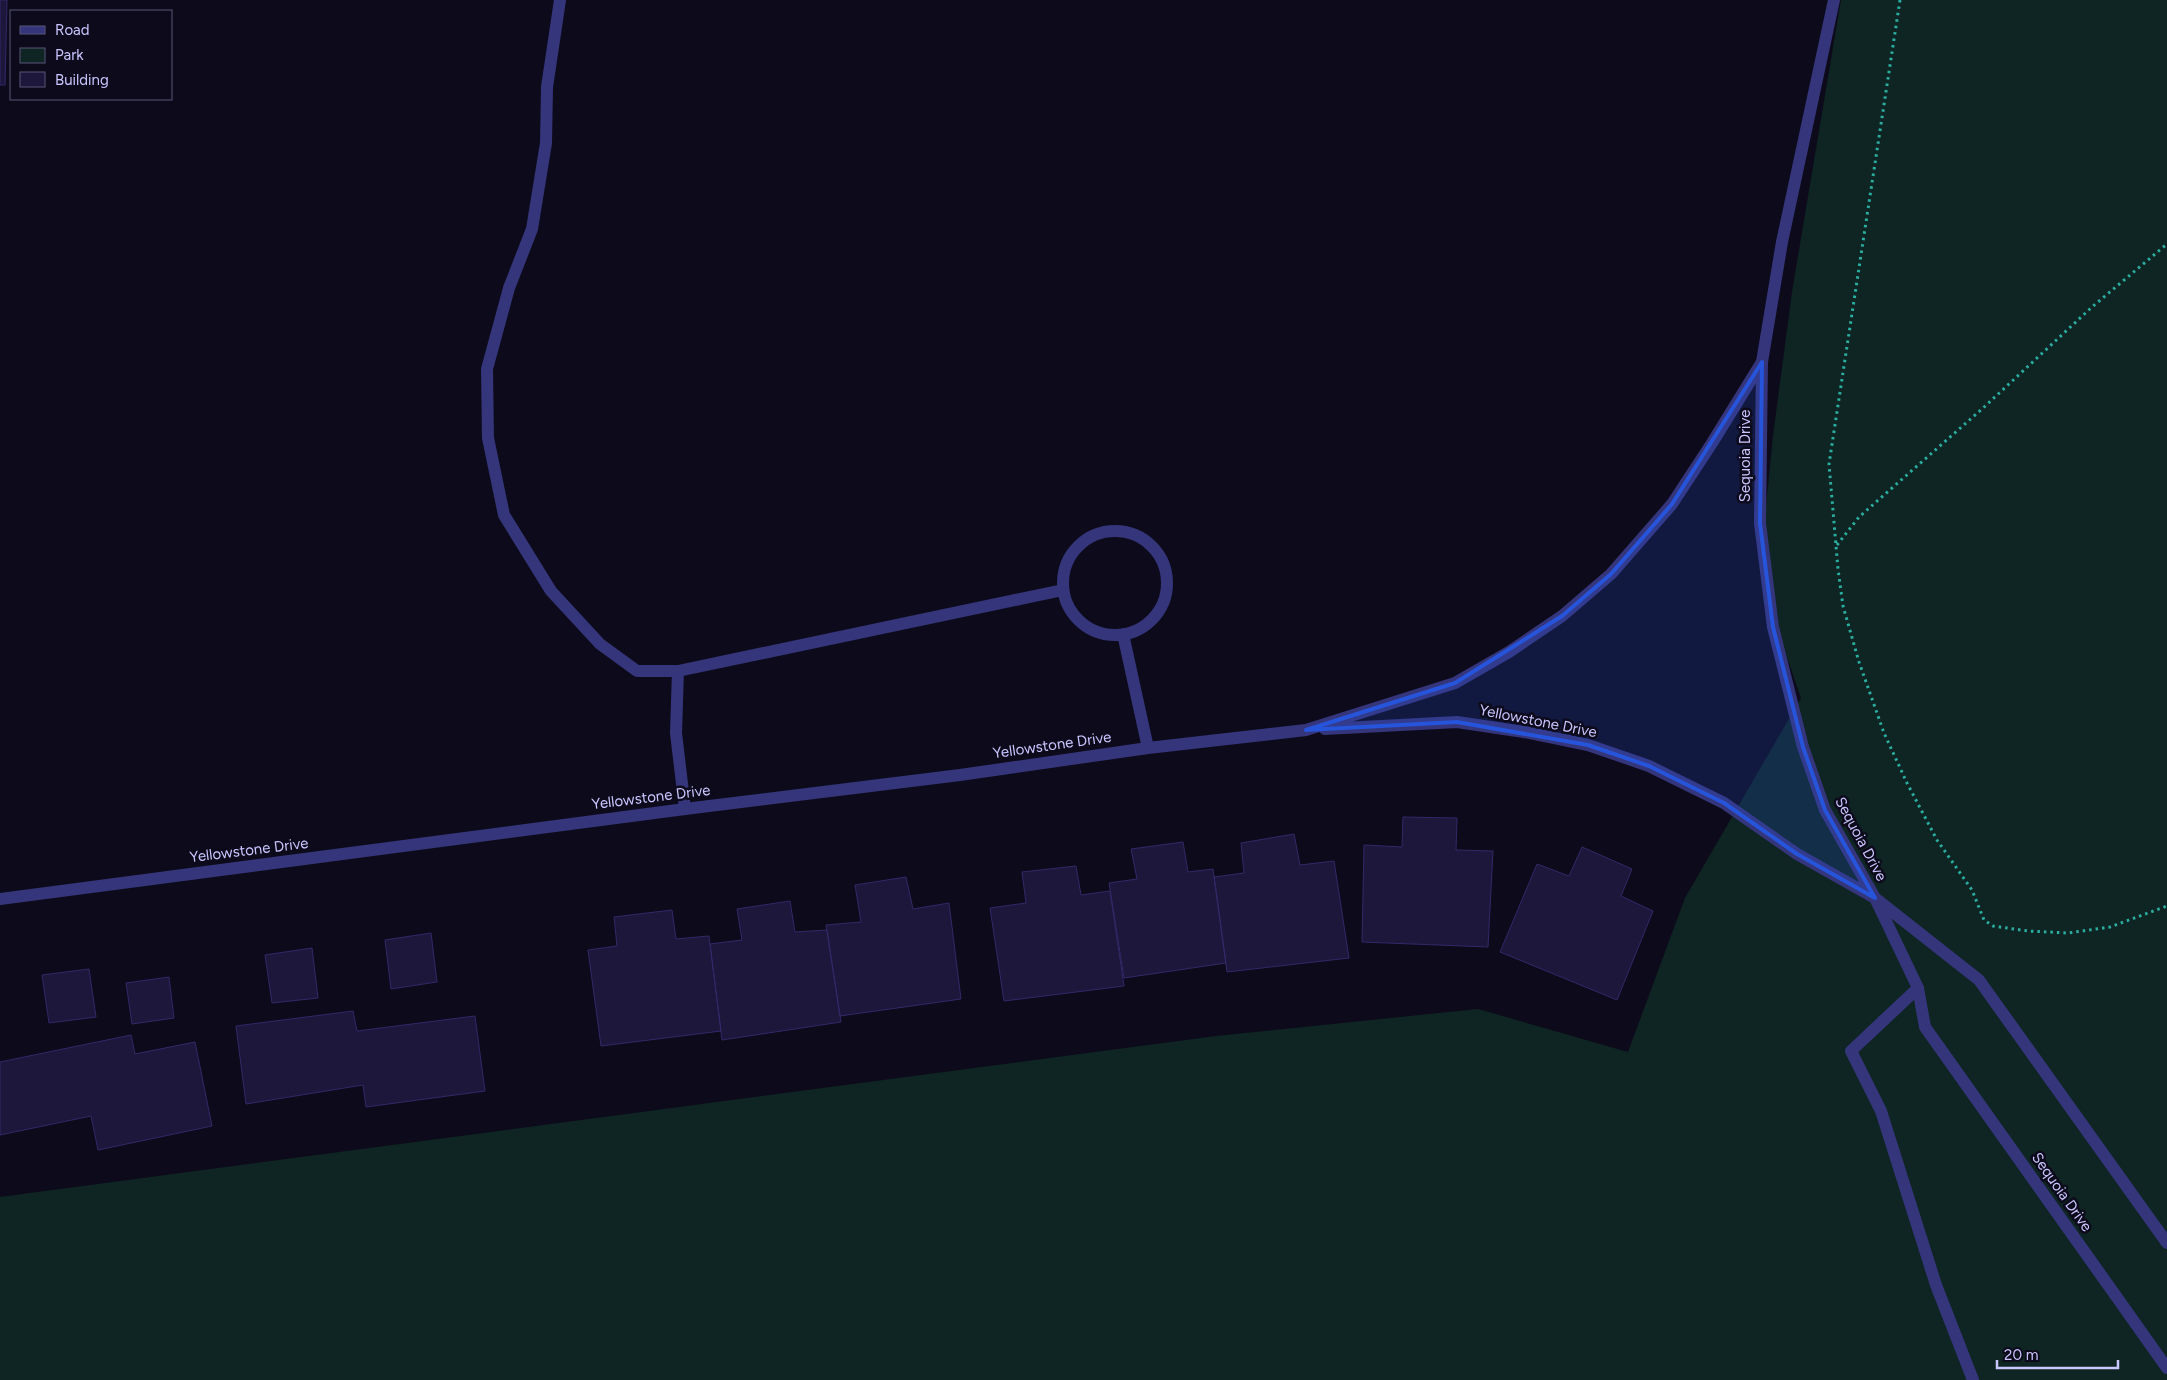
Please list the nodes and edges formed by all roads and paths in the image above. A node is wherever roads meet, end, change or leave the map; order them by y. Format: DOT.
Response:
graph roads {
  1 [pos="560,0"];
  2 [pos="1834,0"];
  3 [pos="1900,0"];
  4 [pos="2167,244"];
  5 [pos="1762,362"];
  6 [pos="1837,546"];
  7 [pos="1063,590"];
  8 [pos="1123,634"];
  9 [pos="678,670"];
  10 [pos="1306,730"];
  11 [pos="1148,748"];
  12 [pos="685,809"];
  13 [pos="0,898"];
  14 [pos="1874,898"];
  15 [pos="2167,906"];
  16 [pos="1918,988"];
  17 [pos="2167,1244"];
  18 [pos="2167,1368"];
  19 [pos="1973,1380"];
  1 -- 9 [label="street"];
  2 -- 5 [label="street, Sequoia Drive"];
  3 -- 6 [label="path"];
  4 -- 6 [label="path"];
  5 -- 10 [label="street, Yellowstone Drive"];
  5 -- 14 [label="street, Sequoia Drive"];
  6 -- 15 [label="path"];
  7 -- 8 [label="street"];
  7 -- 8 [label="street"];
  7 -- 9 [label="street"];
  8 -- 11 [label="street"];
  9 -- 12 [label="street"];
  10 -- 11 [label="street, Yellowstone Drive"];
  10 -- 14 [label="street, Yellowstone Drive"];
  11 -- 12 [label="street, Yellowstone Drive"];
  12 -- 13 [label="street, Yellowstone Drive"];
  14 -- 16 [label="street, Sequoia Drive"];
  14 -- 17 [label="street, Sequoia Drive"];
  16 -- 18 [label="street, Sequoia Drive"];
  16 -- 19 [label="street"];
}
